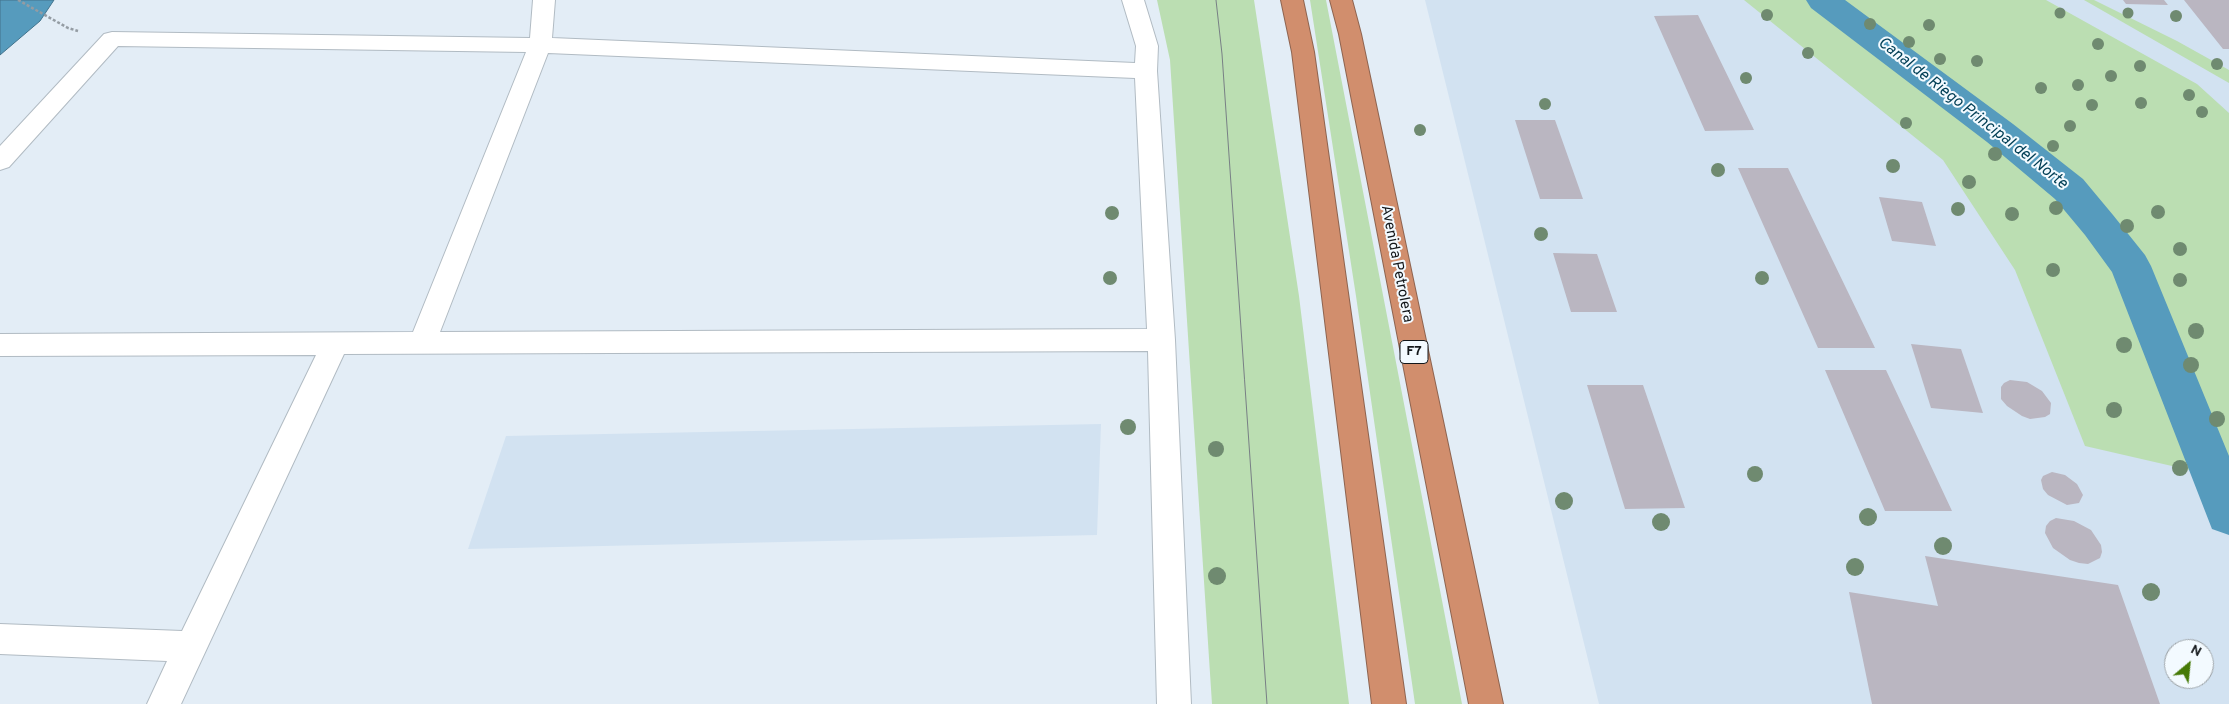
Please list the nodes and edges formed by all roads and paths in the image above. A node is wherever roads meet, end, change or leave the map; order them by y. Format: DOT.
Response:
graph roads {
  1 [pos="18,0"];
  2 [pos="544,0"];
  3 [pos="1133,0"];
  4 [pos="1292,0"];
  5 [pos="1341,0"];
  6 [pos="112,39"];
  7 [pos="540,45"];
  8 [pos="1146,71"];
  9 [pos="0,161"];
  10 [pos="1160,340"];
  11 [pos="423,342"];
  12 [pos="336,344"];
  13 [pos="0,345"];
  14 [pos="0,640"];
  15 [pos="190,647"];
  16 [pos="164,704"];
  17 [pos="1174,704"];
  18 [pos="1389,704"];
  19 [pos="1486,704"];
  1 -- 6 [label="path"];
  2 -- 7 [label="street"];
  3 -- 8 [label="street"];
  4 -- 18 [label="highway"];
  5 -- 19 [label="highway, Avenida Petrolera / F7"];
  6 -- 7 [label="street"];
  6 -- 9 [label="street"];
  7 -- 8 [label="street"];
  7 -- 11 [label="street"];
  8 -- 10 [label="street"];
  10 -- 11 [label="street"];
  10 -- 17 [label="street"];
  11 -- 12 [label="street"];
  12 -- 13 [label="street"];
  12 -- 15 [label="street"];
  14 -- 15 [label="street"];
  15 -- 16 [label="street"];
}
